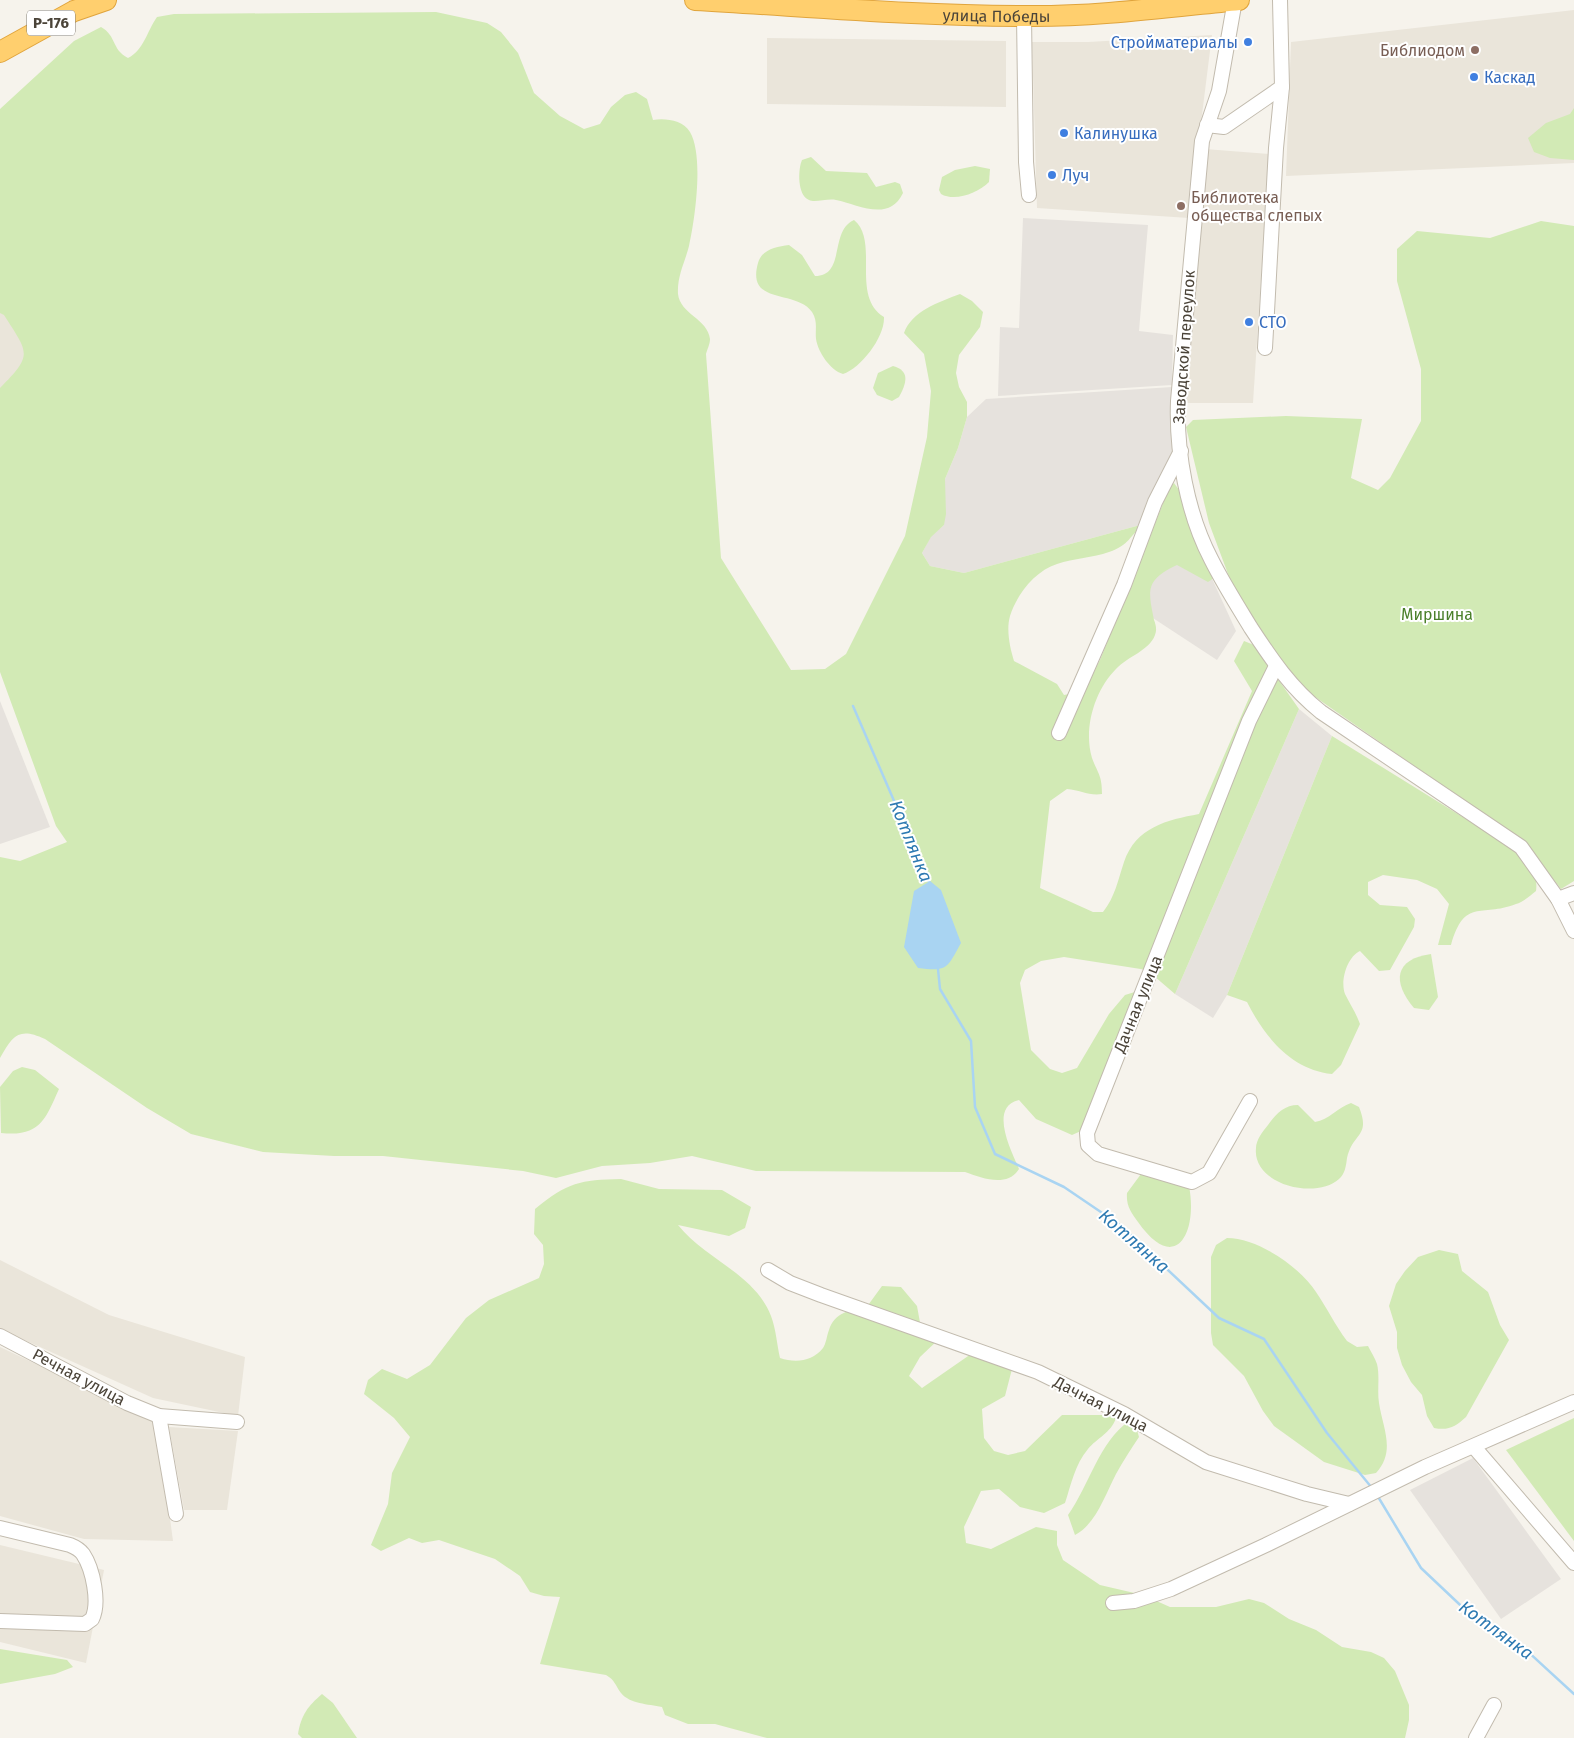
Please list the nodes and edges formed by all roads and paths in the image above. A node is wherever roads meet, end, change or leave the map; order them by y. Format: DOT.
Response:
graph roads {
  1 [pos="106,0"];
  2 [pos="695,0"];
  3 [pos="1235,0"];
  4 [pos="1239,0"];
  5 [pos="1280,0"];
  6 [pos="1024,16"];
  7 [pos="0,52"];
  8 [pos="1282,87"];
  9 [pos="1208,125"];
  10 [pos="1029,194"];
  11 [pos="1265,348"];
  12 [pos="1181,451"];
  13 [pos="1276,666"];
  14 [pos="1059,733"];
  15 [pos="1574,894"];
  16 [pos="1558,899"];
  17 [pos="1574,931"];
  18 [pos="1250,1101"];
  19 [pos="768,1270"];
  20 [pos="0,1336"];
  21 [pos="1574,1402"];
  22 [pos="159,1416"];
  23 [pos="237,1422"];
  24 [pos="1474,1447"];
  25 [pos="1349,1504"];
  26 [pos="176,1514"];
  27 [pos="0,1528"];
  28 [pos="1574,1564"];
  29 [pos="1114,1603"];
  30 [pos="0,1621"];
  31 [pos="1494,1705"];
  32 [pos="1476,1738"];
  1 -- 7 [label="highway, Р-176"];
  2 -- 6 [label="highway, улица Победы"];
  3 -- 4 [label="highway, улица Победы"];
  3 -- 6 [label="highway, улица Победы"];
  3 -- 9 [label="street, Заводской переулок"];
  5 -- 8 [label="street"];
  6 -- 10 [label="street"];
  8 -- 9 [label="street"];
  8 -- 11 [label="street"];
  9 -- 12 [label="street, Заводской переулок"];
  12 -- 13 [label="street, Заводской переулок"];
  12 -- 14 [label="street"];
  13 -- 16 [label="street, Заводской переулок"];
  13 -- 18 [label="street, Дачная улица"];
  15 -- 16 [label="street"];
  16 -- 17 [label="street, Заводской переулок"];
  19 -- 25 [label="street, Дачная улица"];
  20 -- 22 [label="street, Речная улица"];
  21 -- 24 [label="street"];
  22 -- 23 [label="street, Речная улица"];
  22 -- 26 [label="street"];
  24 -- 25 [label="street"];
  24 -- 28 [label="street"];
  25 -- 29 [label="street"];
  27 -- 30 [label="street"];
  31 -- 32 [label="street"];
}
